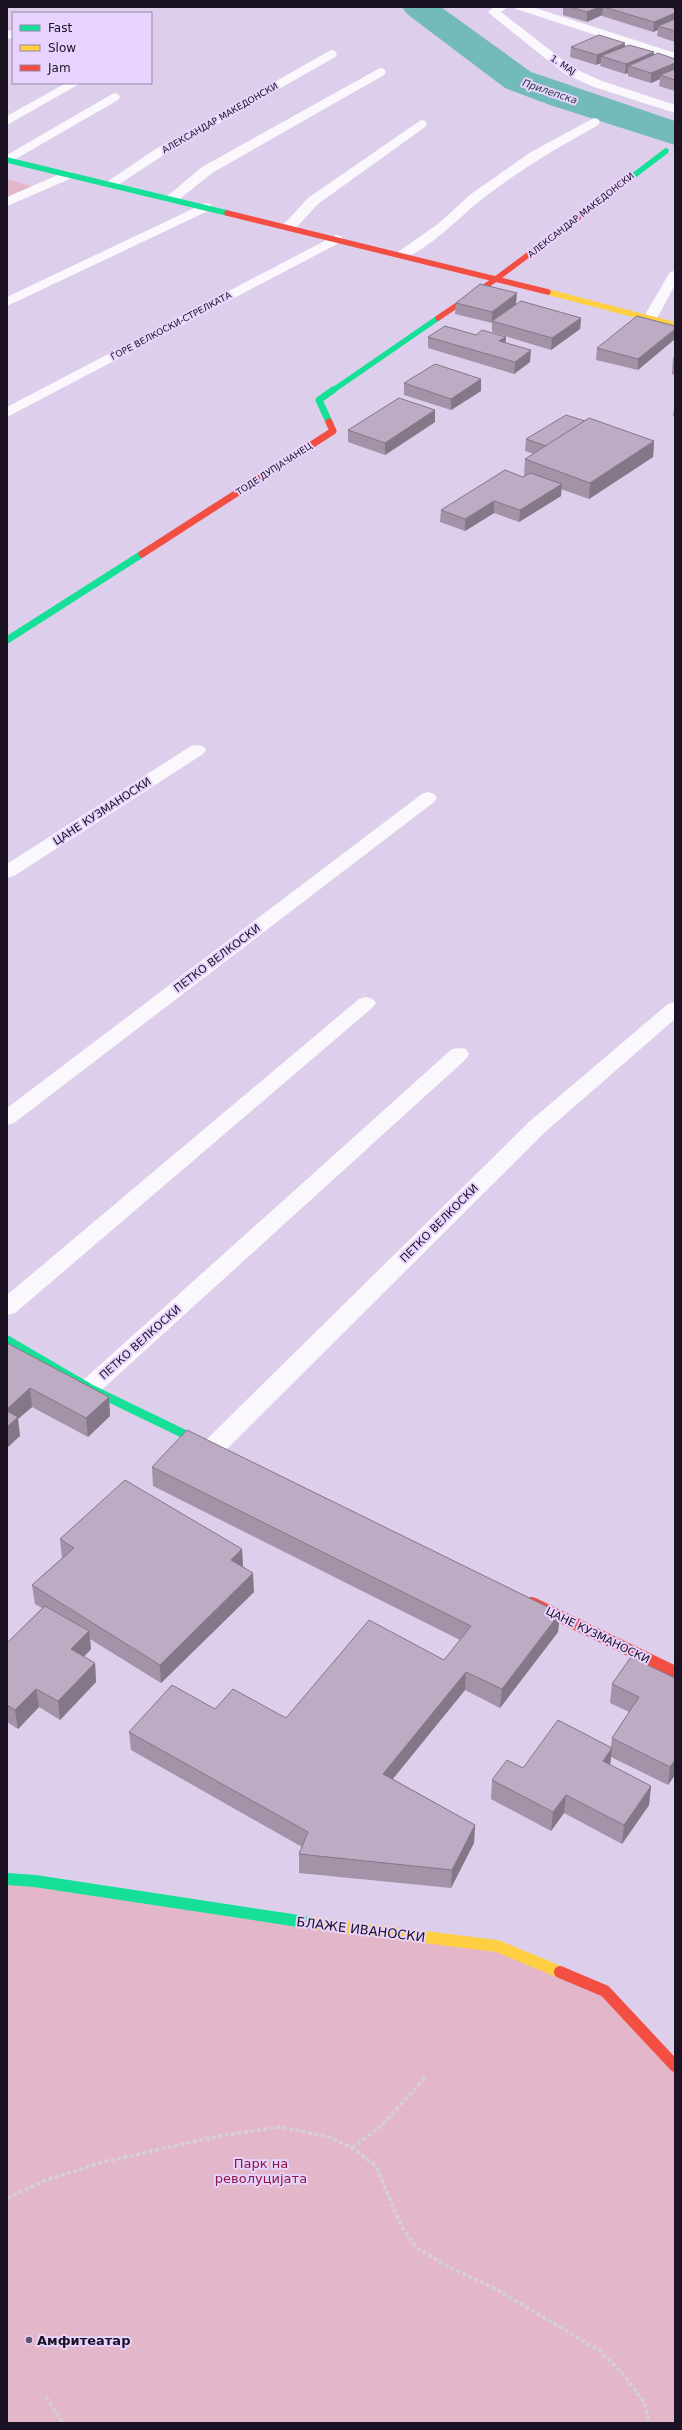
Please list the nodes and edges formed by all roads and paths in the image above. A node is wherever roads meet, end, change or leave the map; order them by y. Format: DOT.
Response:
graph roads {
  1 [pos="502,7"];
  2 [pos="520,7"];
  3 [pos="331,54"];
  4 [pos="675,57"];
  5 [pos="380,72"];
  6 [pos="72,84"];
  7 [pos="114,97"];
  8 [pos="675,109"];
  9 [pos="7,121"];
  10 [pos="594,122"];
  11 [pos="421,124"];
  12 [pos="666,151"];
  13 [pos="7,160"];
  14 [pos="67,175"];
  15 [pos="110,184"];
  16 [pos="171,199"];
  17 [pos="7,202"];
  18 [pos="205,207"];
  19 [pos="289,227"];
  20 [pos="336,239"];
  21 [pos="402,255"];
  22 [pos="675,275"];
  23 [pos="496,279"];
  24 [pos="8,301"];
  25 [pos="650,318"];
  26 [pos="675,324"];
  27 [pos="7,413"];
  28 [pos="7,640"];
  29 [pos="197,750"];
  30 [pos="428,798"];
  31 [pos="7,872"];
  32 [pos="366,1003"];
  33 [pos="675,1008"];
  34 [pos="459,1054"];
  35 [pos="7,1118"];
  36 [pos="7,1307"];
  37 [pos="7,1340"];
  38 [pos="89,1388"];
  39 [pos="216,1450"];
  40 [pos="526,1600"];
  41 [pos="675,1672"];
  42 [pos="7,1879"];
  43 [pos="675,2066"];
  44 [pos="425,2078"];
  45 [pos="352,2148"];
  46 [pos="7,2198"];
  47 [pos="46,2397"];
  48 [pos="63,2423"];
  49 [pos="650,2423"];
  1 -- 8 [label="street, 1. МАЈ"];
  2 -- 4 [label="street"];
  3 -- 15 [label="street, АЛЕКСАНДАР МАКЕДОНСКИ"];
  5 -- 16 [label="street"];
  6 -- 9 [label="street"];
  7 -- 13 [label="street"];
  10 -- 21 [label="street"];
  11 -- 19 [label="street"];
  12 -- 23 [label="street, АЛЕКСАНДАР МАКЕДОНСКИ"];
  13 -- 14 [label="street"];
  14 -- 15 [label="street"];
  14 -- 17 [label="street"];
  15 -- 16 [label="street"];
  16 -- 18 [label="street"];
  18 -- 19 [label="street"];
  18 -- 24 [label="street"];
  19 -- 20 [label="street"];
  20 -- 21 [label="street"];
  20 -- 27 [label="street, ЃОРЕ ВЕЛКОСКИ-СТРЕЛКАТА"];
  21 -- 23 [label="street"];
  22 -- 25 [label="street"];
  23 -- 25 [label="street"];
  23 -- 28 [label="street, ТОДЕ ДУПЈАЧАНЕЦ"];
  25 -- 26 [label="street"];
  29 -- 31 [label="street, ЦАНЕ КУЗМАНОСКИ"];
  30 -- 35 [label="street, ПЕТКО ВЕЛКОСКИ"];
  32 -- 36 [label="street"];
  33 -- 39 [label="street, ПЕТКО ВЕЛКОСКИ"];
  34 -- 38 [label="street, ПЕТКО ВЕЛКОСКИ"];
  37 -- 38 [label="street"];
  38 -- 39 [label="street"];
  40 -- 41 [label="street, ЦАНЕ КУЗМАНОСКИ"];
  42 -- 43 [label="street, БЛАЖЕ ИВАНОСКИ"];
  44 -- 45 [label="path"];
  45 -- 46 [label="path"];
  45 -- 49 [label="path"];
  47 -- 48 [label="path"];
}
